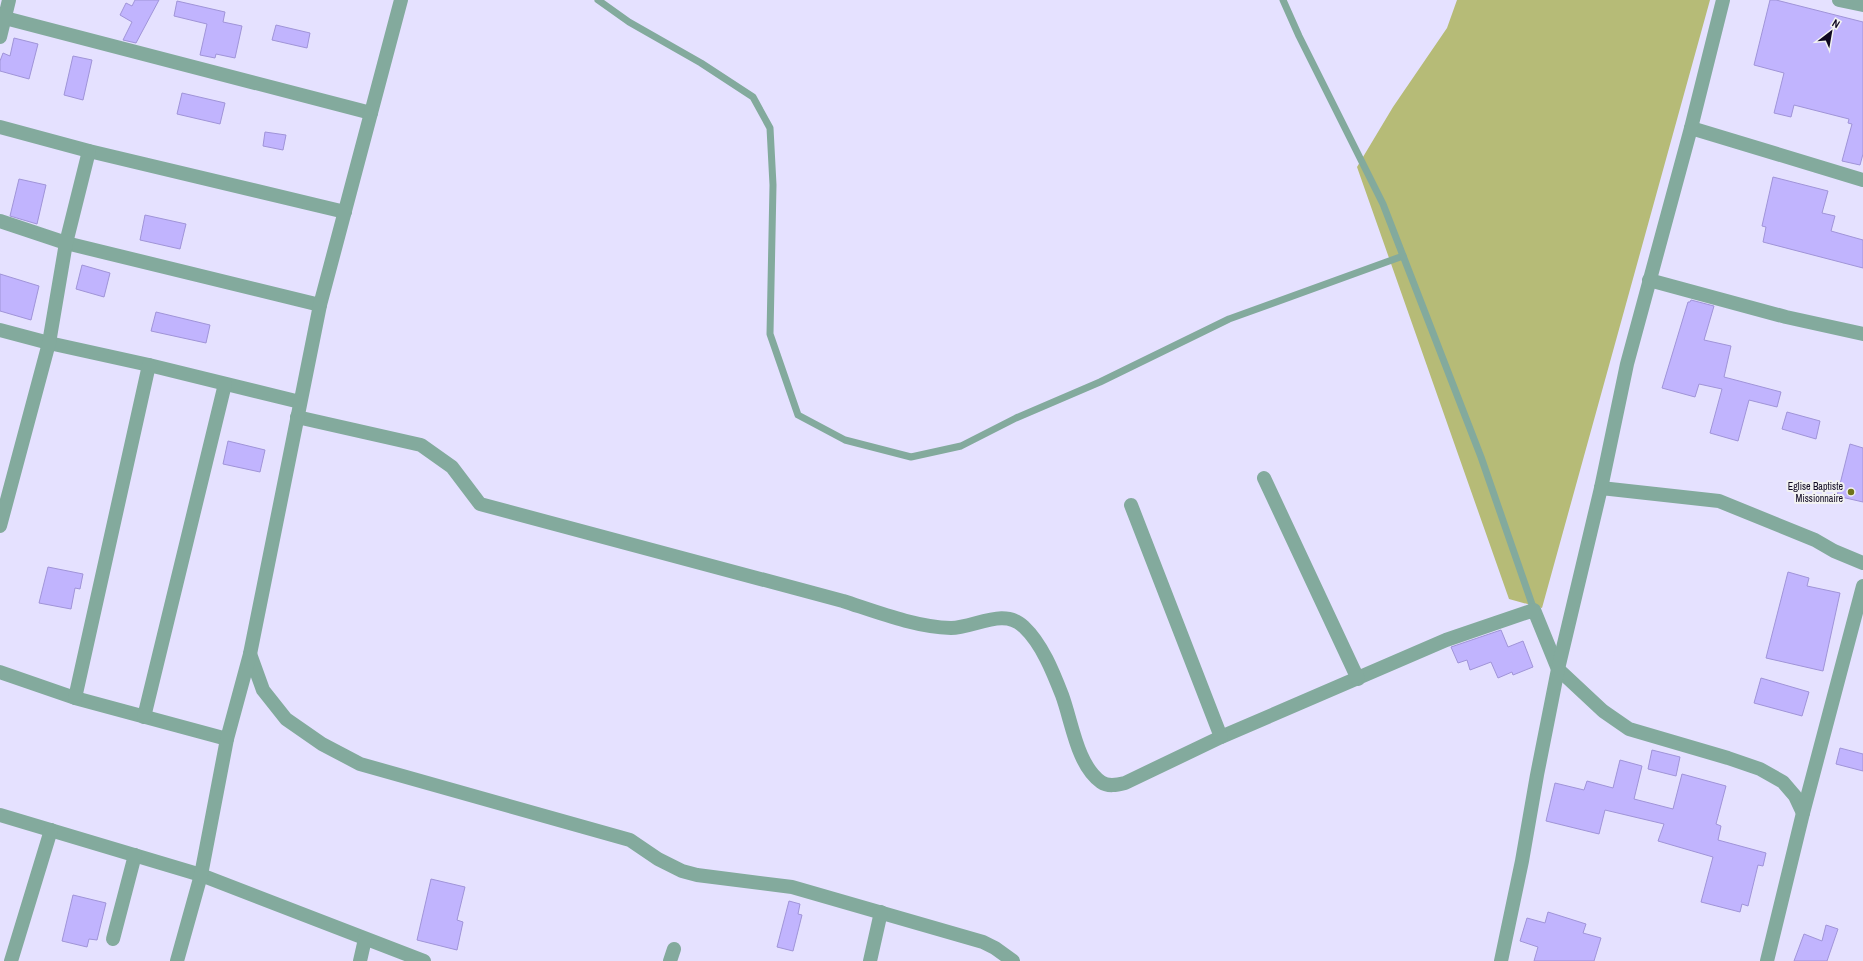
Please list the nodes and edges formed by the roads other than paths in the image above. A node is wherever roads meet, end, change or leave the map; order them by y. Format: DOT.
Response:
graph roads {
  1 [pos="9,0"];
  2 [pos="598,0"];
  3 [pos="1283,0"];
  4 [pos="1723,0"];
  5 [pos="1839,0"];
  6 [pos="397,1"];
  7 [pos="1863,5"];
  8 [pos="5,18"];
  9 [pos="0,37"];
  10 [pos="371,113"];
  11 [pos="0,127"];
  12 [pos="1691,128"];
  13 [pos="88,151"];
  14 [pos="1863,180"];
  15 [pos="344,212"];
  16 [pos="0,221"];
  17 [pos="66,242"];
  18 [pos="1403,256"];
  19 [pos="1649,280"];
  20 [pos="320,305"];
  21 [pos="0,330"];
  22 [pos="1863,334"];
  23 [pos="49,343"];
  24 [pos="150,365"];
  25 [pos="225,384"];
  26 [pos="300,402"];
  27 [pos="297,417"];
  28 [pos="1264,478"];
  29 [pos="1601,488"];
  30 [pos="1131,505"];
  31 [pos="0,526"];
  32 [pos="1863,563"];
  33 [pos="1863,586"];
  34 [pos="1534,610"];
  35 [pos="250,654"];
  36 [pos="1558,669"];
  37 [pos="0,672"];
  38 [pos="1358,679"];
  39 [pos="74,698"];
  40 [pos="144,717"];
  41 [pos="1221,737"];
  42 [pos="227,739"];
  43 [pos="1803,813"];
  44 [pos="0,815"];
  45 [pos="51,830"];
  46 [pos="135,855"];
  47 [pos="201,875"];
  48 [pos="881,912"];
  49 [pos="113,939"];
  50 [pos="365,939"];
  51 [pos="11,961"];
  52 [pos="177,961"];
  53 [pos="360,961"];
  54 [pos="424,961"];
  55 [pos="870,961"];
  56 [pos="1013,961"];
  57 [pos="1501,961"];
  58 [pos="1766,961"];
  1 -- 8 [label="street"];
  2 -- 18 [label="lane"];
  3 -- 18 [label="lane"];
  4 -- 12 [label="street"];
  5 -- 7 [label="street"];
  6 -- 10 [label="street"];
  8 -- 9 [label="street"];
  8 -- 10 [label="street"];
  10 -- 15 [label="street"];
  11 -- 13 [label="street"];
  12 -- 14 [label="street"];
  12 -- 19 [label="street"];
  13 -- 15 [label="street"];
  13 -- 17 [label="street"];
  15 -- 20 [label="street"];
  16 -- 17 [label="street"];
  17 -- 20 [label="street"];
  17 -- 23 [label="street"];
  18 -- 34 [label="lane"];
  19 -- 22 [label="street"];
  19 -- 29 [label="street"];
  20 -- 26 [label="street"];
  21 -- 23 [label="street"];
  23 -- 24 [label="street"];
  23 -- 31 [label="street"];
  24 -- 25 [label="street"];
  24 -- 39 [label="street"];
  25 -- 26 [label="street"];
  25 -- 40 [label="street"];
  26 -- 27 [label="street"];
  27 -- 35 [label="street"];
  27 -- 41 [label="street"];
  28 -- 38 [label="street"];
  29 -- 32 [label="street"];
  29 -- 36 [label="street"];
  30 -- 41 [label="street"];
  33 -- 43 [label="street"];
  34 -- 36 [label="street"];
  34 -- 38 [label="street"];
  35 -- 42 [label="street"];
  35 -- 48 [label="street"];
  36 -- 43 [label="street"];
  36 -- 57 [label="street"];
  37 -- 39 [label="street"];
  38 -- 41 [label="street"];
  39 -- 40 [label="street"];
  40 -- 42 [label="street"];
  42 -- 47 [label="street"];
  43 -- 58 [label="street"];
  44 -- 45 [label="street"];
  45 -- 46 [label="street"];
  45 -- 51 [label="street"];
  46 -- 47 [label="street"];
  46 -- 49 [label="street"];
  47 -- 50 [label="street"];
  47 -- 52 [label="street"];
  48 -- 55 [label="street"];
  48 -- 56 [label="street"];
  50 -- 53 [label="street"];
  50 -- 54 [label="street"];
}
